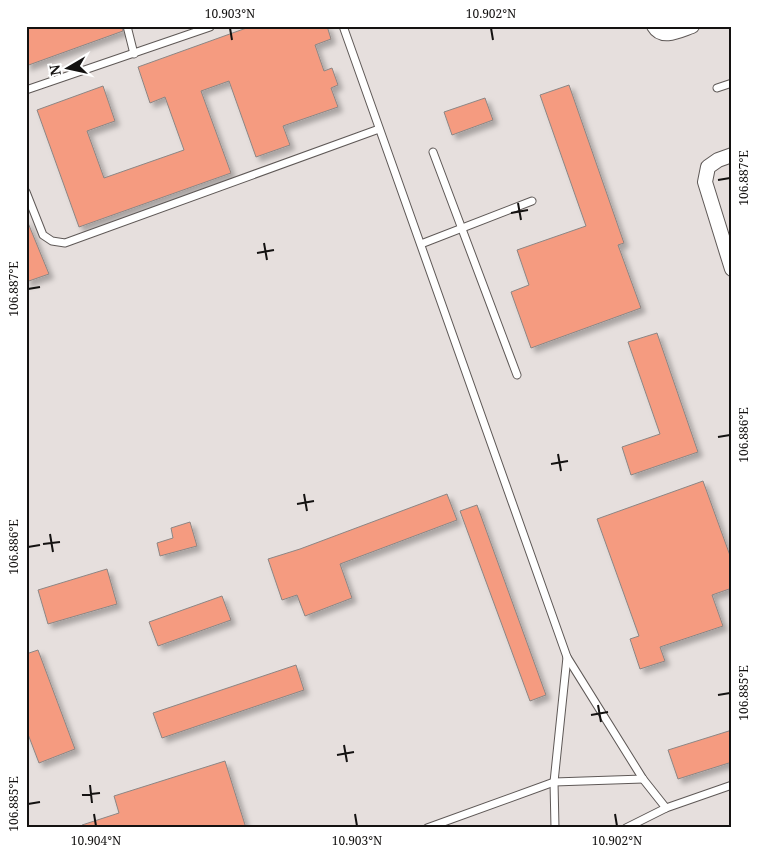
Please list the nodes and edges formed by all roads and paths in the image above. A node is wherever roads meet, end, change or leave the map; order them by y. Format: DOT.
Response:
graph roads {
  1 [pos="127,26"];
  2 [pos="210,26"];
  3 [pos="343,26"];
  4 [pos="654,26"];
  5 [pos="692,26"];
  6 [pos="134,54"];
  7 [pos="732,83"];
  8 [pos="717,88"];
  9 [pos="26,90"];
  10 [pos="379,129"];
  11 [pos="433,152"];
  12 [pos="732,156"];
  13 [pos="26,192"];
  14 [pos="532,201"];
  15 [pos="462,229"];
  16 [pos="421,244"];
  17 [pos="732,269"];
  18 [pos="517,375"];
  19 [pos="567,657"];
  20 [pos="643,779"];
  21 [pos="554,782"];
  22 [pos="732,785"];
  23 [pos="666,808"];
  24 [pos="427,828"];
  25 [pos="555,828"];
  26 [pos="626,828"];
  1 -- 6 [label="lane"];
  2 -- 6 [label="lane"];
  3 -- 10 [label="lane"];
  4 -- 5 [label="street"];
  6 -- 9 [label="lane"];
  7 -- 8 [label="lane"];
  10 -- 13 [label="lane"];
  10 -- 16 [label="lane"];
  11 -- 15 [label="lane"];
  12 -- 17 [label="street"];
  14 -- 15 [label="lane"];
  15 -- 16 [label="lane"];
  15 -- 18 [label="lane"];
  16 -- 19 [label="lane"];
  19 -- 20 [label="lane"];
  19 -- 21 [label="lane"];
  20 -- 21 [label="lane"];
  20 -- 23 [label="lane"];
  21 -- 24 [label="lane"];
  21 -- 25 [label="lane"];
  22 -- 23 [label="lane"];
  23 -- 26 [label="lane"];
}
